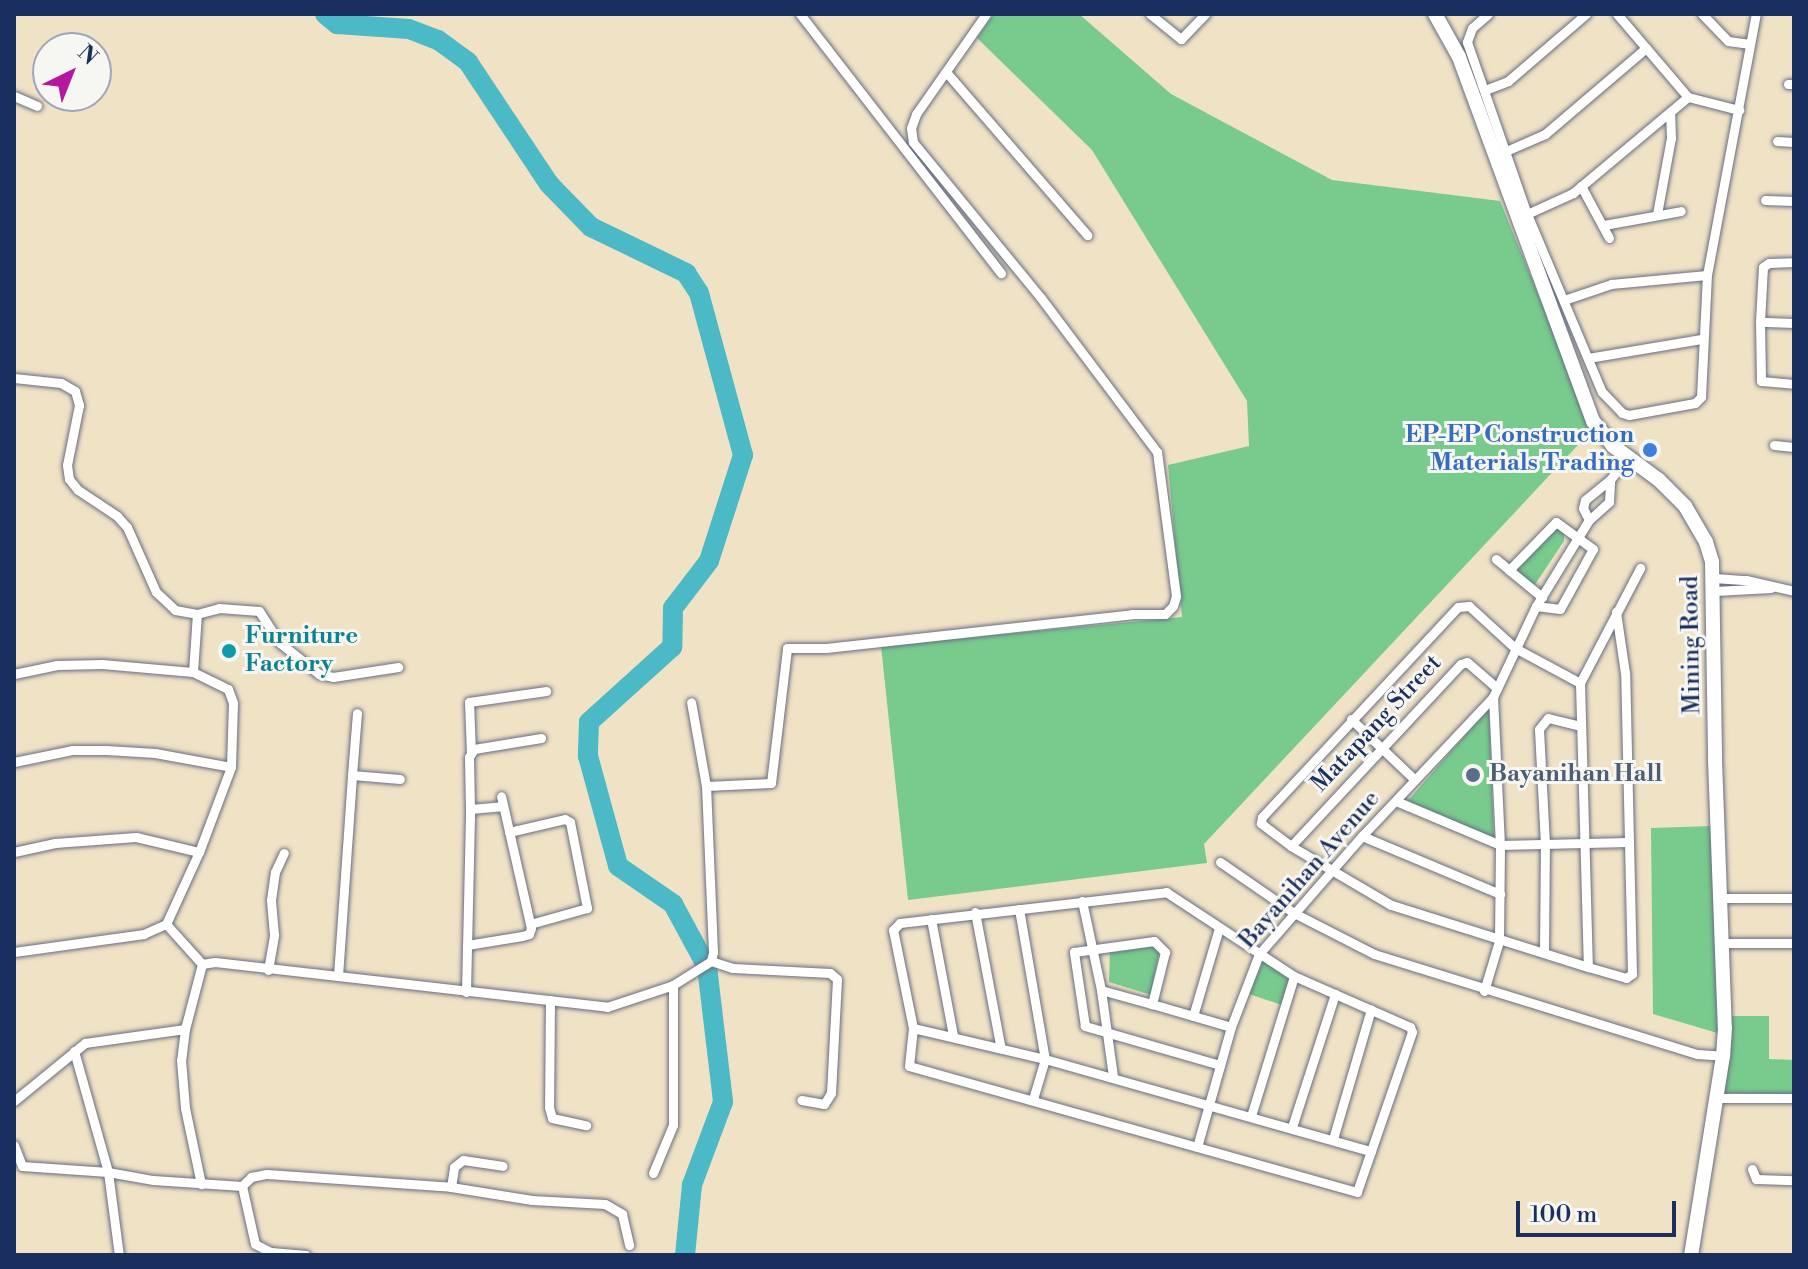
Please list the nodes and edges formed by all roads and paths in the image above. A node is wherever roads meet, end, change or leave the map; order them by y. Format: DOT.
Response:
graph roads {
  1 [pos="800,14"];
  2 [pos="986,14"];
  3 [pos="1150,14"];
  4 [pos="1205,14"];
  5 [pos="1435,14"];
  6 [pos="1488,14"];
  7 [pos="1586,14"];
  8 [pos="1617,14"];
  9 [pos="1702,14"];
  10 [pos="1756,14"];
  11 [pos="1750,44"];
  12 [pos="1646,48"];
  13 [pos="946,72"];
  14 [pos="1485,90"];
  15 [pos="1688,97"];
  16 [pos="1739,110"];
  17 [pos="1670,113"];
  18 [pos="911,128"];
  19 [pos="894,134"];
  20 [pos="1777,141"];
  21 [pos="1794,142"];
  22 [pos="1506,151"];
  23 [pos="1581,186"];
  24 [pos="1765,200"];
  25 [pos="1794,201"];
  26 [pos="1681,211"];
  27 [pos="1527,214"];
  28 [pos="1657,214"];
  29 [pos="1604,225"];
  30 [pos="1087,235"];
  31 [pos="1609,238"];
  32 [pos="1794,262"];
  33 [pos="1001,273"];
  34 [pos="1707,275"];
  35 [pos="1564,300"];
  36 [pos="1760,322"];
  37 [pos="1794,323"];
  38 [pos="1701,339"];
  39 [pos="1588,358"];
  40 [pos="14,378"];
  41 [pos="1794,384"];
  42 [pos="1774,445"];
  43 [pos="1794,447"];
  44 [pos="1627,457"];
  45 [pos="1610,480"];
  46 [pos="1589,520"];
  47 [pos="1579,537"];
  48 [pos="1496,559"];
  49 [pos="1640,568"];
  50 [pos="1509,570"];
  51 [pos="1715,585"];
  52 [pos="1794,591"];
  53 [pos="1539,602"];
  54 [pos="1616,612"];
  55 [pos="197,614"];
  56 [pos="1515,648"];
  57 [pos="398,667"];
  58 [pos="193,672"];
  59 [pos="14,674"];
  60 [pos="1580,683"];
  61 [pos="546,691"];
  62 [pos="1495,692"];
  63 [pos="691,702"];
  64 [pos="357,713"];
  65 [pos="1351,719"];
  66 [pos="1580,726"];
  67 [pos="541,738"];
  68 [pos="1381,748"];
  69 [pos="471,753"];
  70 [pos="14,762"];
  71 [pos="231,767"];
  72 [pos="352,775"];
  73 [pos="400,779"];
  74 [pos="1415,780"];
  75 [pos="706,786"];
  76 [pos="1396,801"];
  77 [pos="470,809"];
  78 [pos="509,832"];
  79 [pos="1362,836"];
  80 [pos="1628,842"];
  81 [pos="1586,843"];
  82 [pos="1545,844"];
  83 [pos="1500,845"];
  84 [pos="1291,846"];
  85 [pos="14,852"];
  86 [pos="199,852"];
  87 [pos="284,853"];
  88 [pos="1220,862"];
  89 [pos="1331,870"];
  90 [pos="1500,894"];
  91 [pos="1720,898"];
  92 [pos="1794,898"];
  93 [pos="1082,901"];
  94 [pos="1019,909"];
  95 [pos="975,912"];
  96 [pos="1294,913"];
  97 [pos="931,919"];
  98 [pos="166,924"];
  99 [pos="530,924"];
  100 [pos="1219,928"];
  101 [pos="1499,941"];
  102 [pos="1722,943"];
  103 [pos="1794,943"];
  104 [pos="467,945"];
  105 [pos="1092,948"];
  106 [pos="14,952"];
  107 [pos="1544,953"];
  108 [pos="1259,954"];
  109 [pos="202,964"];
  110 [pos="706,964"];
  111 [pos="1588,967"];
  112 [pos="268,970"];
  113 [pos="338,976"];
  114 [pos="1294,976"];
  115 [pos="673,985"];
  116 [pos="1101,990"];
  117 [pos="1484,991"];
  118 [pos="466,992"];
  119 [pos="1335,994"];
  120 [pos="550,1000"];
  121 [pos="1152,1004"];
  122 [pos="1371,1009"];
  123 [pos="1193,1016"];
  124 [pos="1231,1027"];
  125 [pos="913,1028"];
  126 [pos="185,1029"];
  127 [pos="1107,1031"];
  128 [pos="953,1035"];
  129 [pos="1001,1049"];
  130 [pos="74,1051"];
  131 [pos="1723,1056"];
  132 [pos="1045,1059"];
  133 [pos="1220,1065"];
  134 [pos="1113,1077"];
  135 [pos="1717,1098"];
  136 [pos="1794,1098"];
  137 [pos="1033,1099"];
  138 [pos="801,1100"];
  139 [pos="14,1101"];
  140 [pos="1210,1104"];
  141 [pos="1251,1116"];
  142 [pos="586,1125"];
  143 [pos="1292,1127"];
  144 [pos="1333,1139"];
  145 [pos="14,1145"];
  146 [pos="1197,1147"];
  147 [pos="1371,1151"];
  148 [pos="503,1166"];
  149 [pos="1752,1169"];
  150 [pos="108,1172"];
  151 [pos="653,1173"];
  152 [pos="1794,1180"];
  153 [pos="201,1184"];
  154 [pos="242,1186"];
  155 [pos="451,1187"];
  156 [pos="629,1245"];
  157 [pos="119,1255"];
  158 [pos="306,1255"];
  159 [pos="1691,1255"];
  1 -- 19 [label="street"];
  2 -- 13 [label="street"];
  3 -- 4 [label="street"];
  5 -- 44 [label="street, Mining Road"];
  6 -- 14 [label="street"];
  7 -- 14 [label="street"];
  8 -- 12 [label="street"];
  9 -- 11 [label="street"];
  10 -- 11 [label="street"];
  11 -- 16 [label="street"];
  12 -- 15 [label="street"];
  12 -- 22 [label="street"];
  13 -- 18 [label="street"];
  13 -- 30 [label="street"];
  14 -- 22 [label="street"];
  15 -- 16 [label="street"];
  15 -- 17 [label="street"];
  16 -- 34 [label="street"];
  17 -- 23 [label="street"];
  17 -- 28 [label="street"];
  18 -- 19 [label="street"];
  18 -- 75 [label="street"];
  19 -- 33 [label="street"];
  20 -- 21 [label="street"];
  22 -- 27 [label="street"];
  23 -- 27 [label="street"];
  23 -- 29 [label="street"];
  24 -- 25 [label="street"];
  26 -- 28 [label="street"];
  27 -- 35 [label="street"];
  28 -- 29 [label="street"];
  29 -- 31 [label="street"];
  32 -- 36 [label="street"];
  34 -- 35 [label="street"];
  34 -- 38 [label="street"];
  35 -- 39 [label="street"];
  36 -- 37 [label="street"];
  36 -- 41 [label="street"];
  38 -- 39 [label="street"];
  38 -- 39 [label="street"];
  40 -- 55 [label="street"];
  42 -- 43 [label="street"];
  44 -- 45 [label="street"];
  44 -- 51 [label="street, Mining Road"];
  45 -- 46 [label="street"];
  45 -- 46 [label="street"];
  46 -- 47 [label="street"];
  47 -- 50 [label="street"];
  47 -- 53 [label="street"];
  47 -- 53 [label="street"];
  48 -- 50 [label="street"];
  49 -- 54 [label="street"];
  50 -- 53 [label="street"];
  51 -- 52 [label="street"];
  51 -- 91 [label="street, Mining Road"];
  53 -- 56 [label="street"];
  54 -- 60 [label="street"];
  54 -- 80 [label="street"];
  55 -- 57 [label="street"];
  55 -- 58 [label="street"];
  56 -- 60 [label="street"];
  56 -- 62 [label="street"];
  56 -- 65 [label="street"];
  58 -- 59 [label="street"];
  58 -- 71 [label="street"];
  60 -- 66 [label="street"];
  61 -- 69 [label="street"];
  62 -- 68 [label="street, Matapang Street"];
  62 -- 74 [label="street, Bayanihan Avenue"];
  62 -- 83 [label="street"];
  63 -- 75 [label="street"];
  64 -- 72 [label="street"];
  65 -- 68 [label="street"];
  65 -- 84 [label="street"];
  66 -- 81 [label="street"];
  66 -- 82 [label="street"];
  67 -- 69 [label="street"];
  68 -- 74 [label="street"];
  68 -- 84 [label="street, Matapang Street"];
  69 -- 77 [label="street"];
  70 -- 71 [label="street"];
  71 -- 86 [label="street"];
  72 -- 73 [label="street"];
  72 -- 113 [label="street"];
  74 -- 76 [label="street, Bayanihan Avenue"];
  75 -- 110 [label="street"];
  76 -- 79 [label="street, Bayanihan Avenue"];
  76 -- 83 [label="street"];
  77 -- 78 [label="street"];
  77 -- 104 [label="street"];
  78 -- 99 [label="street"];
  78 -- 99 [label="street"];
  79 -- 89 [label="street, Bayanihan Avenue"];
  79 -- 90 [label="street"];
  80 -- 81 [label="street"];
  80 -- 111 [label="street"];
  81 -- 82 [label="street"];
  81 -- 111 [label="street"];
  82 -- 83 [label="street"];
  82 -- 107 [label="street"];
  83 -- 90 [label="street"];
  84 -- 89 [label="street"];
  85 -- 86 [label="street"];
  86 -- 98 [label="street"];
  87 -- 112 [label="street"];
  88 -- 96 [label="street"];
  89 -- 96 [label="street, Bayanihan Avenue"];
  89 -- 101 [label="street"];
  90 -- 101 [label="street"];
  91 -- 92 [label="street"];
  91 -- 102 [label="street, Mining Road"];
  93 -- 94 [label="street"];
  93 -- 100 [label="street"];
  93 -- 105 [label="street"];
  94 -- 95 [label="street"];
  94 -- 132 [label="street"];
  95 -- 97 [label="street"];
  95 -- 129 [label="street"];
  96 -- 108 [label="street, Bayanihan Avenue"];
  96 -- 117 [label="street"];
  97 -- 125 [label="street"];
  97 -- 128 [label="street"];
  98 -- 106 [label="street"];
  98 -- 109 [label="street"];
  99 -- 104 [label="street"];
  100 -- 108 [label="street"];
  100 -- 123 [label="street"];
  101 -- 107 [label="street"];
  101 -- 117 [label="street"];
  102 -- 103 [label="street"];
  102 -- 131 [label="street, Mining Road"];
  104 -- 118 [label="street"];
  105 -- 116 [label="street"];
  105 -- 121 [label="street"];
  105 -- 127 [label="street"];
  107 -- 111 [label="street"];
  108 -- 114 [label="street"];
  108 -- 124 [label="street, Bayanihan Avenue"];
  109 -- 112 [label="street"];
  109 -- 126 [label="street"];
  110 -- 115 [label="street"];
  110 -- 138 [label="street"];
  112 -- 113 [label="street"];
  113 -- 118 [label="street"];
  114 -- 119 [label="street"];
  114 -- 141 [label="street"];
  115 -- 120 [label="street"];
  115 -- 151 [label="street"];
  116 -- 121 [label="street"];
  116 -- 127 [label="street"];
  117 -- 131 [label="street"];
  118 -- 120 [label="street"];
  119 -- 122 [label="street"];
  119 -- 143 [label="street"];
  120 -- 142 [label="street"];
  121 -- 123 [label="street"];
  122 -- 144 [label="street"];
  122 -- 147 [label="street"];
  123 -- 124 [label="street"];
  124 -- 133 [label="street, Bayanihan Avenue"];
  125 -- 128 [label="street"];
  125 -- 137 [label="street"];
  126 -- 130 [label="street"];
  126 -- 153 [label="street"];
  127 -- 133 [label="street"];
  127 -- 134 [label="street"];
  128 -- 129 [label="street"];
  129 -- 132 [label="street"];
  130 -- 139 [label="street"];
  130 -- 150 [label="street"];
  131 -- 135 [label="street, Mining Road"];
  132 -- 134 [label="street"];
  132 -- 137 [label="street"];
  133 -- 140 [label="street, Bayanihan Avenue"];
  134 -- 140 [label="street"];
  135 -- 136 [label="street"];
  135 -- 159 [label="street, Mining Road"];
  137 -- 146 [label="street"];
  140 -- 141 [label="street"];
  140 -- 146 [label="street, Bayanihan Avenue"];
  141 -- 143 [label="street"];
  143 -- 144 [label="street"];
  144 -- 147 [label="street"];
  145 -- 150 [label="street"];
  146 -- 147 [label="street"];
  148 -- 155 [label="street"];
  149 -- 152 [label="street"];
  150 -- 153 [label="street"];
  150 -- 157 [label="street"];
  153 -- 154 [label="street"];
  154 -- 155 [label="street"];
  154 -- 158 [label="street"];
  155 -- 156 [label="street"];
}
